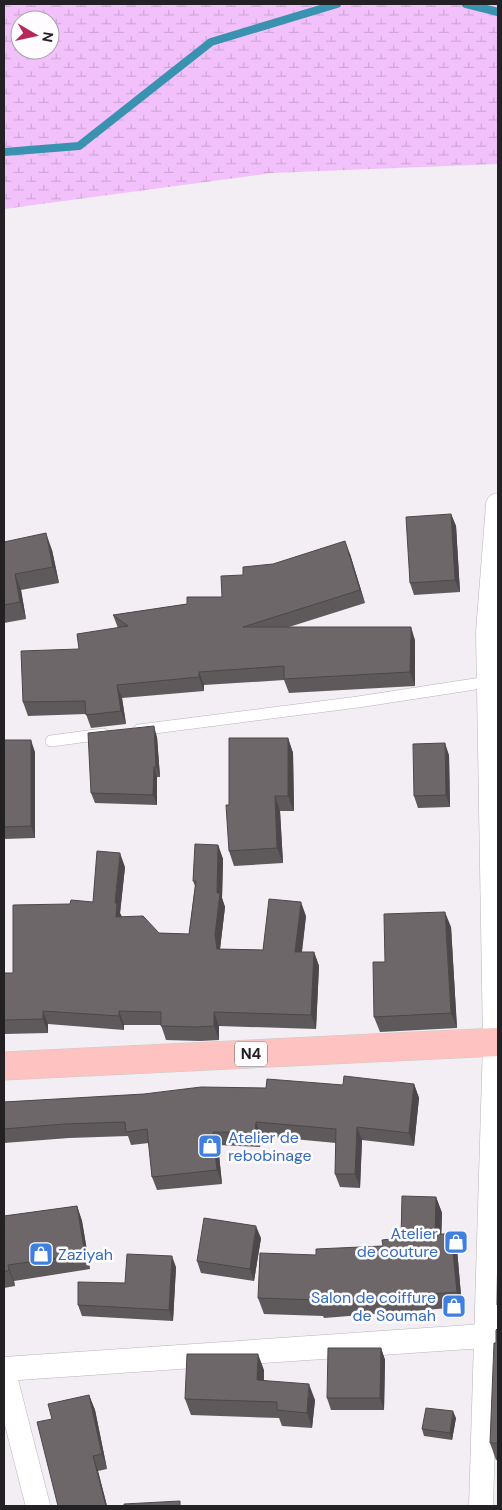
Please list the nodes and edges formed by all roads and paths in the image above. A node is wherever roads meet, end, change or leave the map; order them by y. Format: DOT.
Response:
graph roads {
  1 [pos="498,505"];
  2 [pos="488,682"];
  3 [pos="50,741"];
  4 [pos="497,1042"];
  5 [pos="4,1066"];
  6 [pos="492,1335"];
  7 [pos="4,1371"];
  8 [pos="38,1506"];
  9 [pos="481,1506"];
  1 -- 2 [label="street"];
  2 -- 3 [label="lane"];
  2 -- 4 [label="street"];
  4 -- 5 [label="highway, N4"];
  4 -- 6 [label="street"];
  6 -- 7 [label="street"];
  6 -- 9 [label="street"];
  7 -- 8 [label="street"];
}
